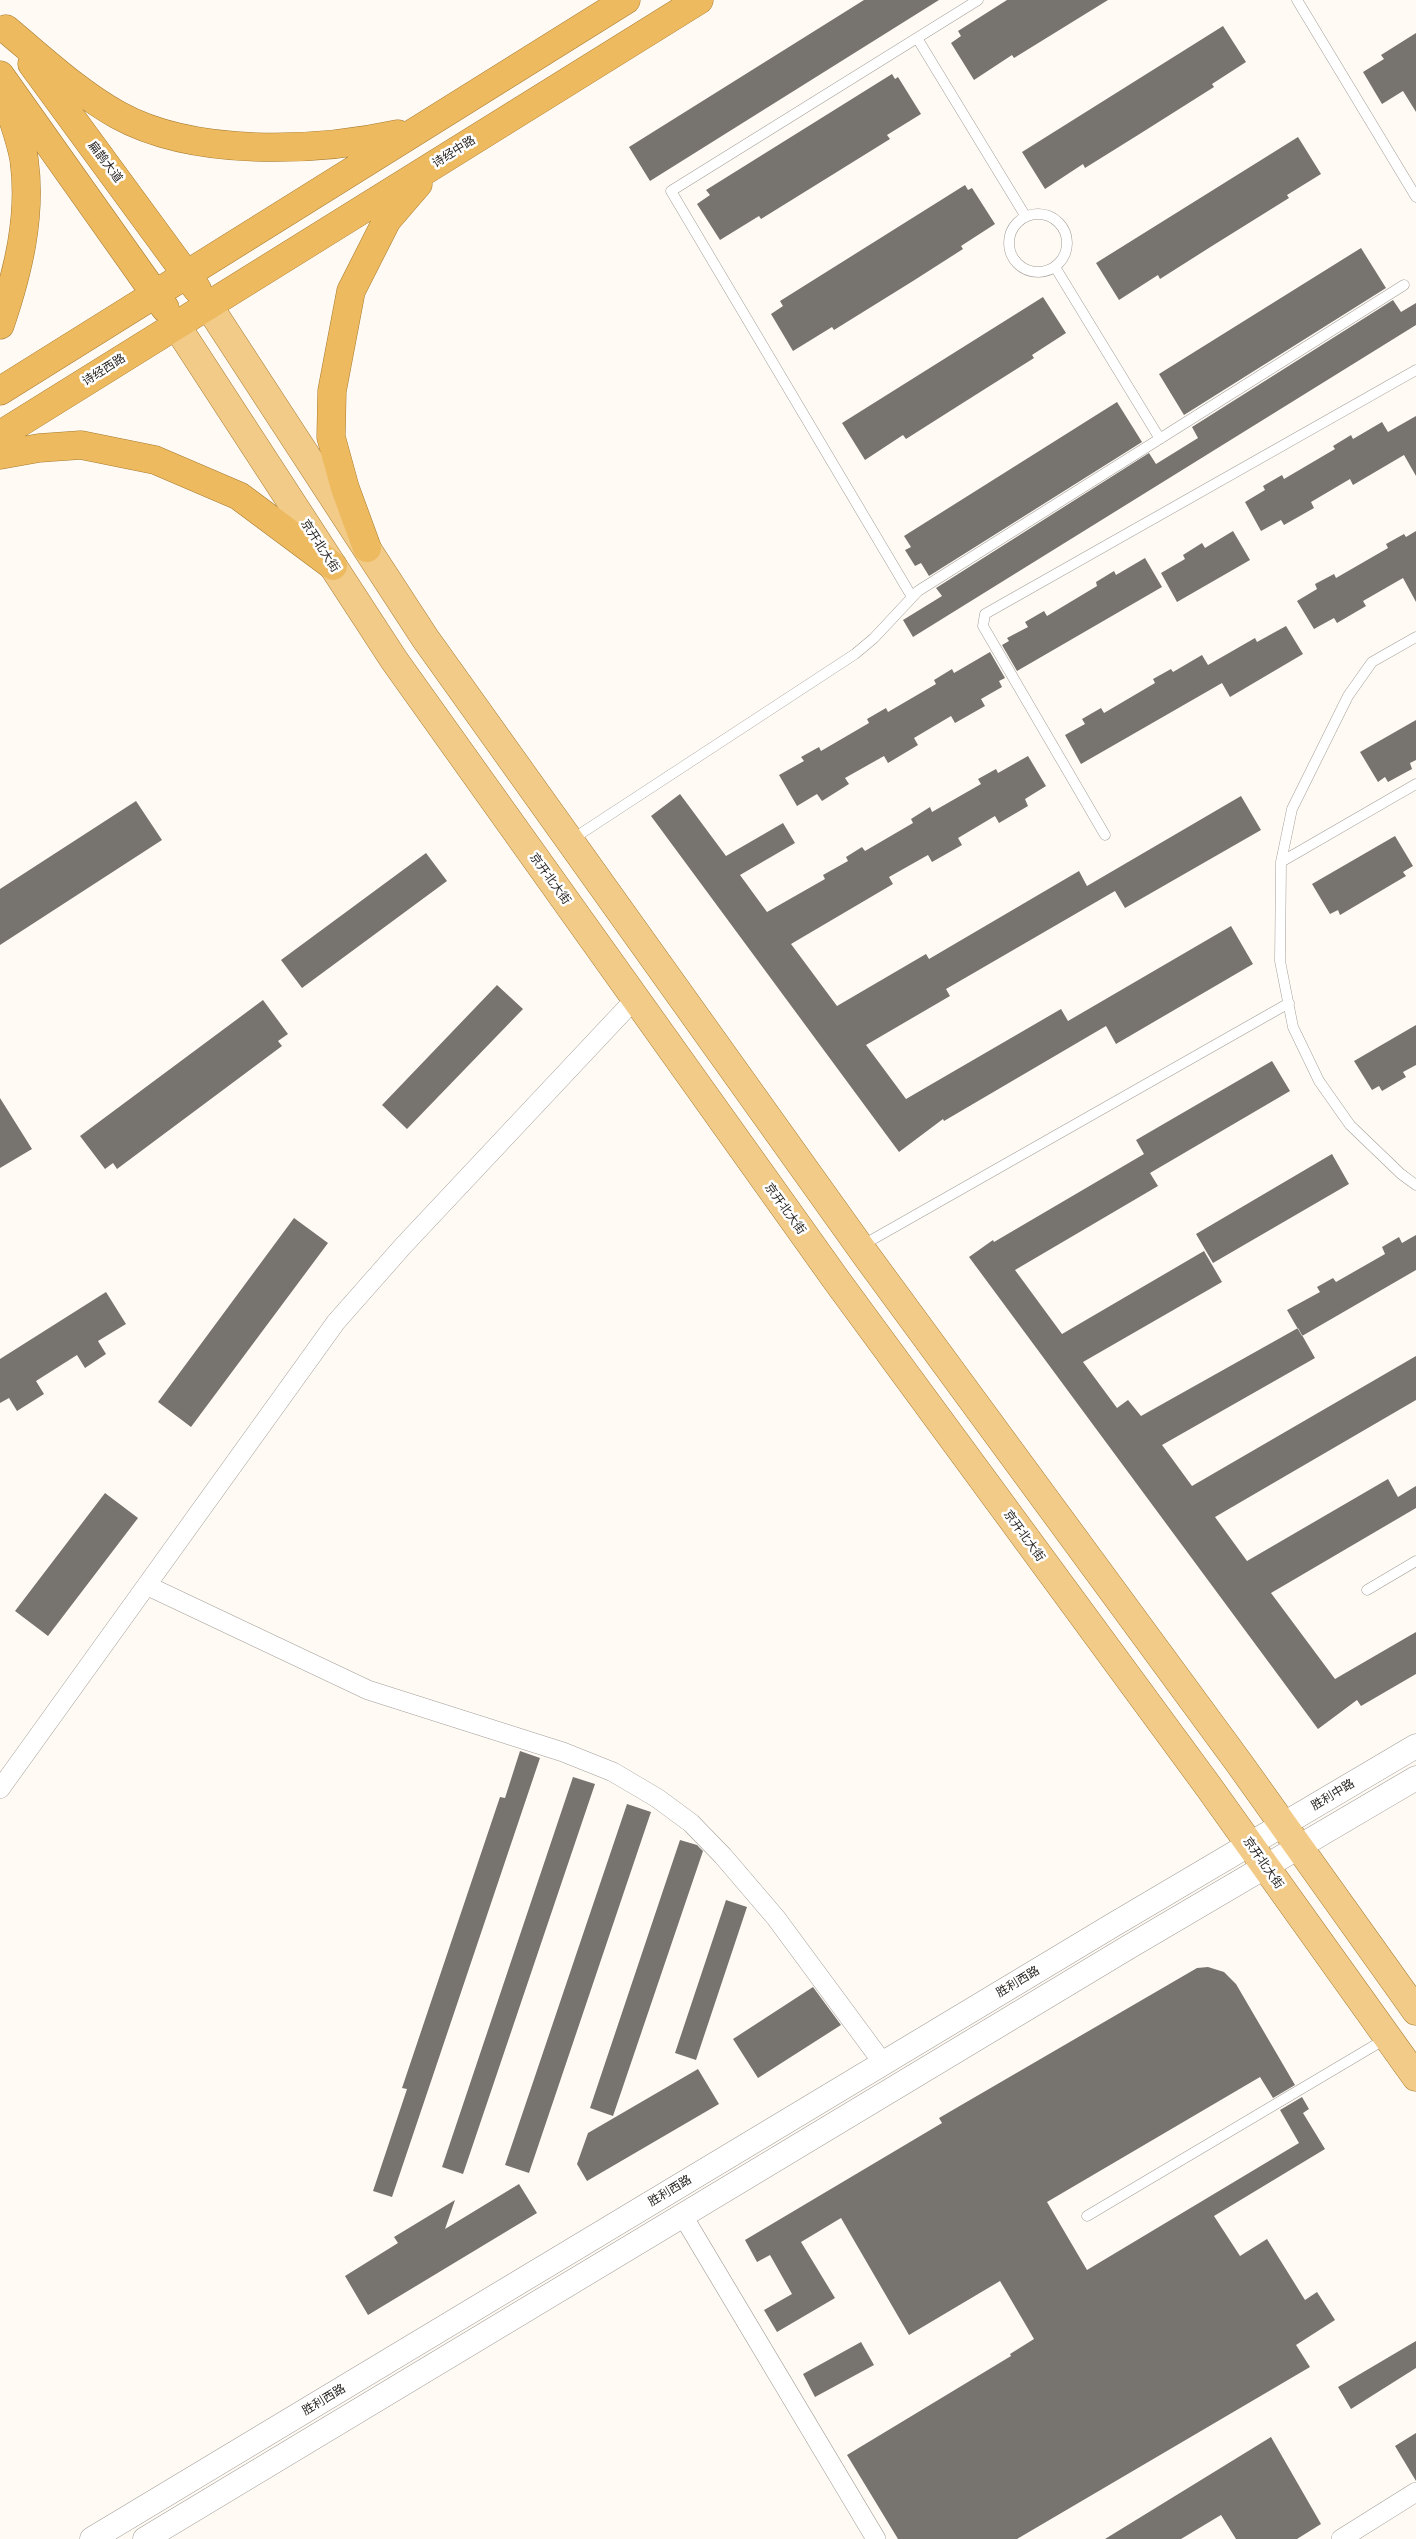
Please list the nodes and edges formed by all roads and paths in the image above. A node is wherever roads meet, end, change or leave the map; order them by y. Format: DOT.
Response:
graph roads {
  1 [pos="626,0"];
  2 [pos="699,0"];
  3 [pos="978,0"];
  4 [pos="1297,0"];
  5 [pos="3,25"];
  6 [pos="917,38"];
  7 [pos="0,75"];
  8 [pos="0,82"];
  9 [pos="418,129"];
  10 [pos="442,160"];
  11 [pos="1416,197"];
  12 [pos="1026,217"];
  13 [pos="1055,267"];
  14 [pos="187,274"];
  15 [pos="1404,285"];
  16 [pos="155,293"];
  17 [pos="208,305"];
  18 [pos="0,325"];
  19 [pos="176,325"];
  20 [pos="1416,370"];
  21 [pos="0,391"];
  22 [pos="0,434"];
  23 [pos="1160,439"];
  24 [pos="0,455"];
  25 [pos="367,548"];
  26 [pos="332,566"];
  27 [pos="912,597"];
  28 [pos="1416,637"];
  29 [pos="1416,784"];
  30 [pos="1105,835"];
  31 [pos="570,841"];
  32 [pos="1281,862"];
  33 [pos="636,999"];
  34 [pos="1289,1004"];
  35 [pos="1416,1185"];
  36 [pos="860,1247"];
  37 [pos="1416,1561"];
  38 [pos="148,1586"];
  39 [pos="1367,1590"];
  40 [pos="1416,1746"];
  41 [pos="1416,1778"];
  42 [pos="0,1789"];
  43 [pos="1283,1824"];
  44 [pos="1249,1844"];
  45 [pos="1299,1847"];
  46 [pos="1265,1866"];
  47 [pos="1416,2011"];
  48 [pos="1388,2038"];
  49 [pos="883,2063"];
  50 [pos="1416,2078"];
  51 [pos="683,2216"];
  52 [pos="1087,2216"];
  53 [pos="1416,2492"];
  54 [pos="92,2539"];
  55 [pos="145,2539"];
  56 [pos="876,2539"];
  57 [pos="1341,2539"];
  1 -- 9 [label="highway"];
  2 -- 10 [label="highway, 诗经中路"];
  3 -- 6 [label="lane"];
  4 -- 11 [label="lane"];
  5 -- 9 [label="highway"];
  5 -- 14 [label="highway, 扁鹊大道"];
  6 -- 12 [label="lane"];
  6 -- 27 [label="lane"];
  7 -- 16 [label="highway"];
  8 -- 18 [label="highway"];
  9 -- 14 [label="highway"];
  10 -- 17 [label="highway, 诗经中路"];
  10 -- 25 [label="highway"];
  12 -- 13 [label="lane"];
  12 -- 13 [label="lane"];
  13 -- 23 [label="lane"];
  14 -- 16 [label="highway"];
  14 -- 17 [label="highway, 扁鹊大道"];
  15 -- 23 [label="lane"];
  16 -- 19 [label="highway"];
  16 -- 21 [label="highway"];
  17 -- 19 [label="highway, 诗经西路"];
  17 -- 25 [label="main road"];
  19 -- 22 [label="highway, 诗经西路"];
  19 -- 26 [label="main road, 京开北大街"];
  20 -- 30 [label="lane"];
  23 -- 27 [label="lane"];
  24 -- 26 [label="highway"];
  25 -- 31 [label="main road"];
  26 -- 33 [label="main road, 京开北大街"];
  27 -- 31 [label="lane"];
  28 -- 32 [label="lane"];
  29 -- 32 [label="lane"];
  31 -- 36 [label="main road"];
  32 -- 34 [label="lane"];
  33 -- 38 [label="street"];
  33 -- 44 [label="main road, 京开北大街"];
  34 -- 35 [label="lane"];
  34 -- 36 [label="lane"];
  36 -- 43 [label="main road"];
  37 -- 39 [label="lane"];
  38 -- 42 [label="street"];
  38 -- 49 [label="street"];
  40 -- 43 [label="street, 胜利中路"];
  41 -- 45 [label="street"];
  43 -- 44 [label="street, 胜利中路"];
  43 -- 45 [label="main road"];
  44 -- 46 [label="main road, 京开北大街"];
  44 -- 49 [label="street, 胜利西路"];
  45 -- 46 [label="street"];
  45 -- 47 [label="main road"];
  46 -- 48 [label="main road, 京开北大街"];
  46 -- 51 [label="street"];
  48 -- 50 [label="main road, 京开北大街"];
  48 -- 52 [label="lane"];
  49 -- 54 [label="street, 胜利西路"];
  51 -- 55 [label="street"];
  51 -- 56 [label="street"];
  53 -- 57 [label="street"];
}
